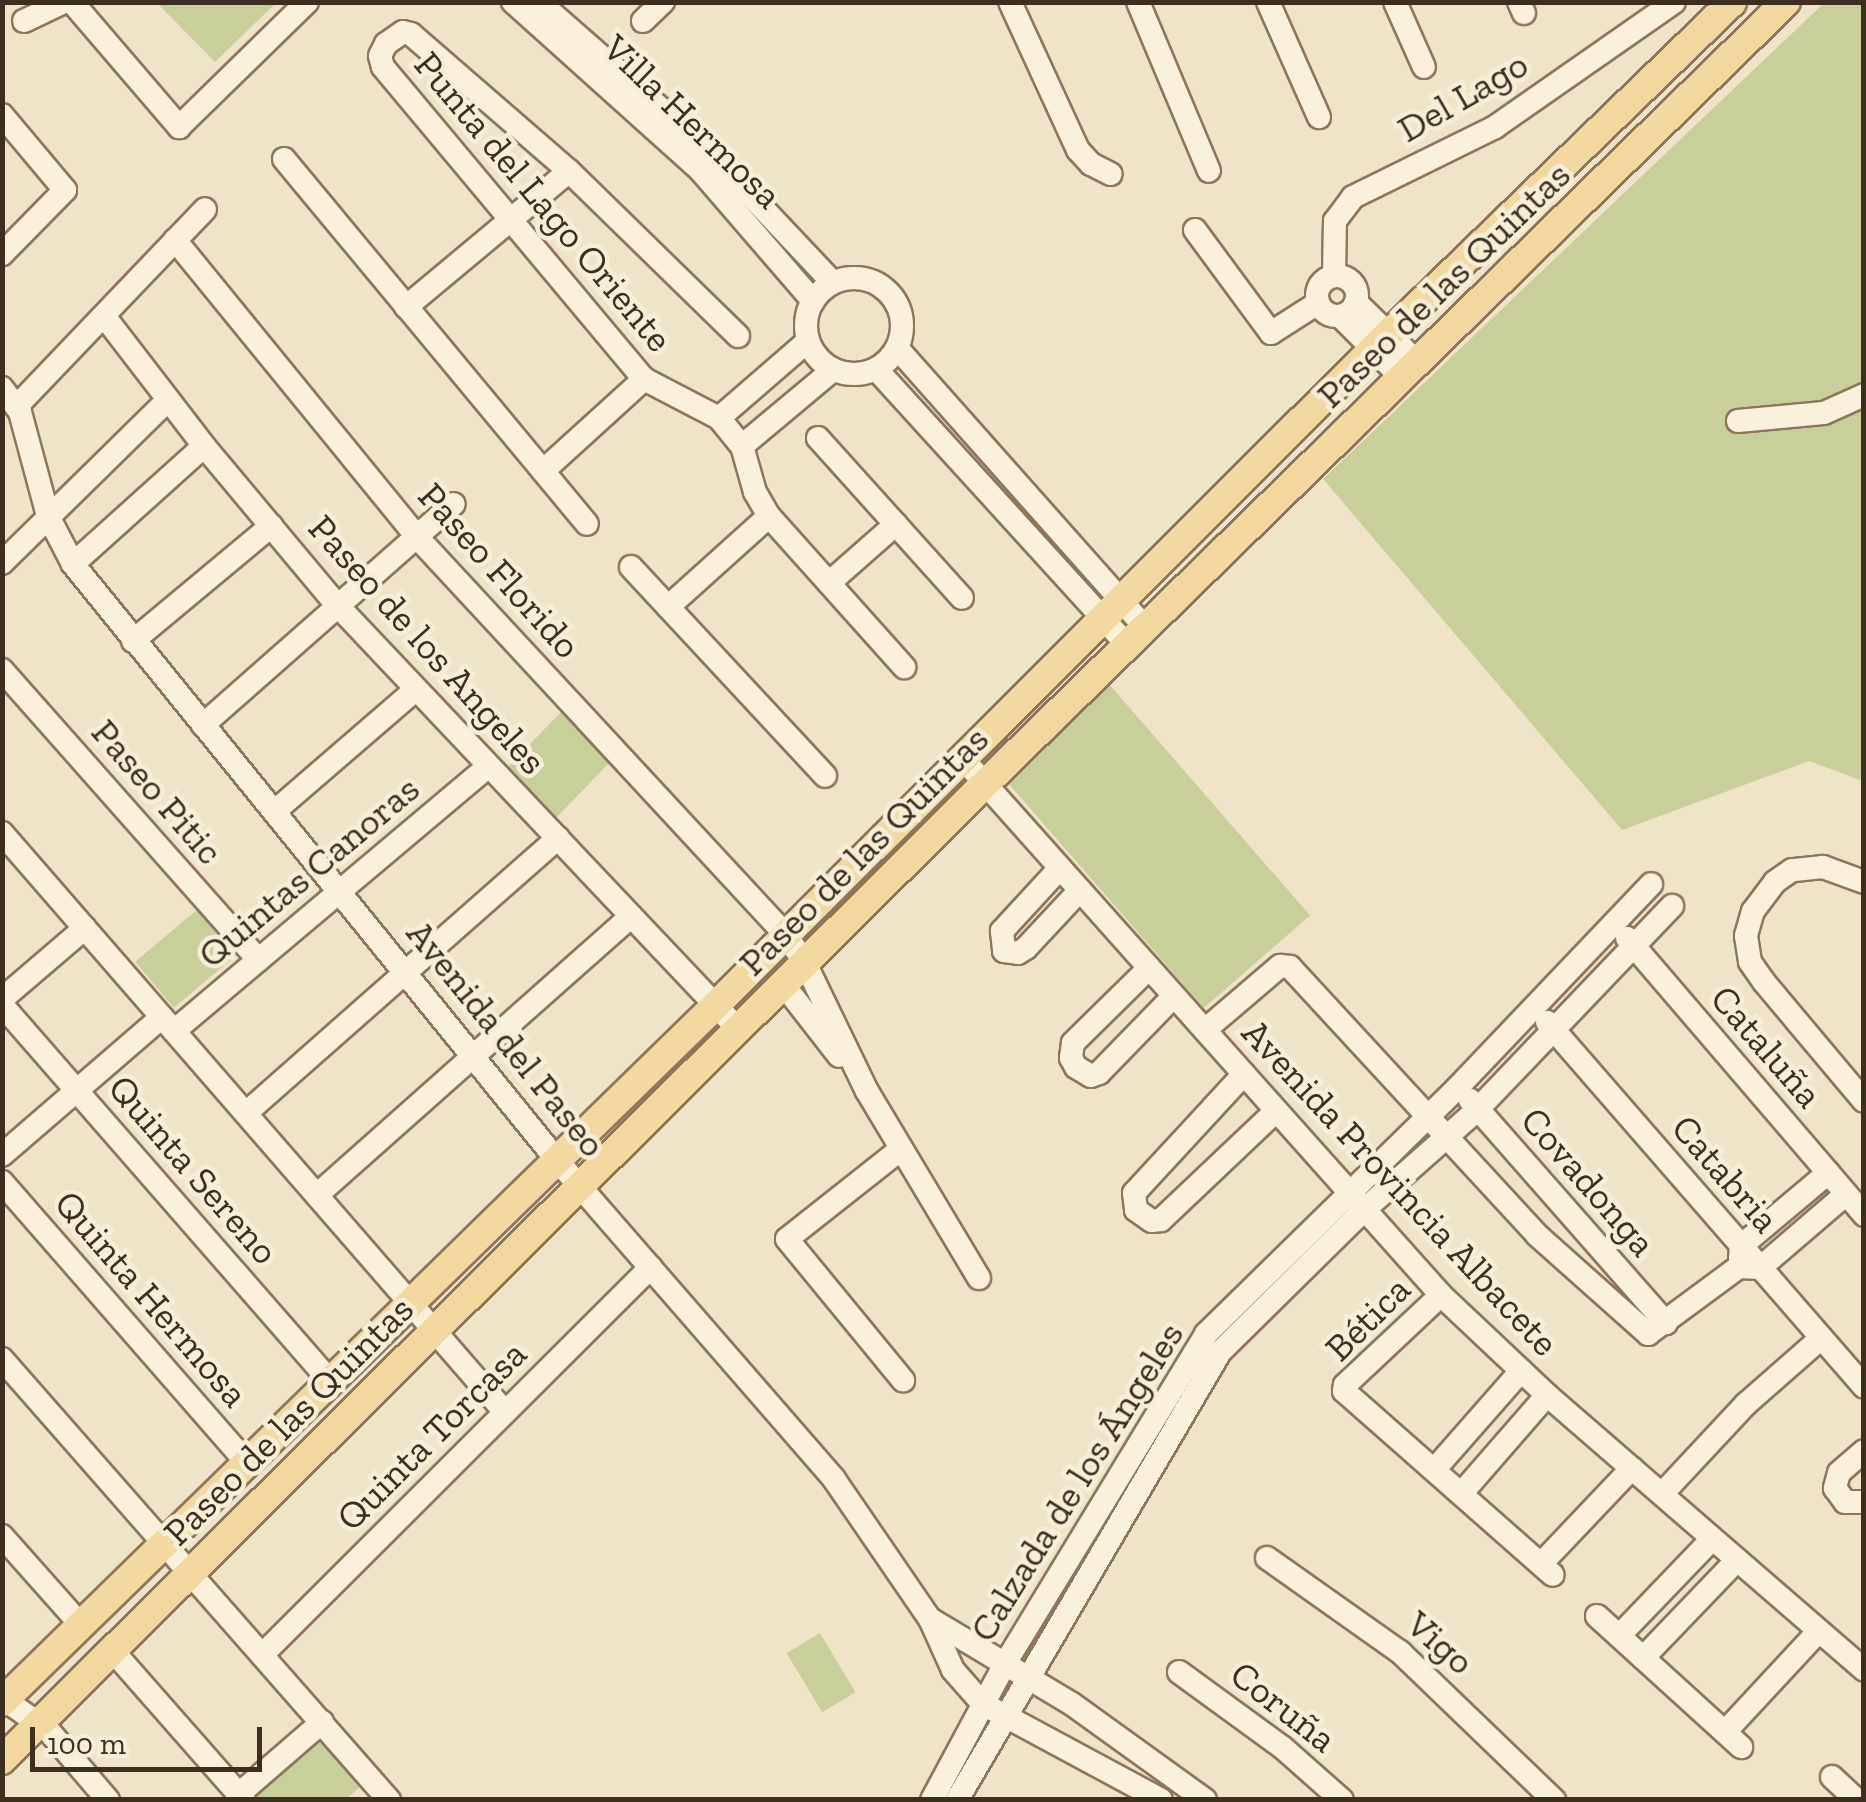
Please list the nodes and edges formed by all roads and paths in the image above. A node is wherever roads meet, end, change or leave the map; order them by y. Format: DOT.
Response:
graph roads {
  1 [pos="68,2"];
  2 [pos="307,2"];
  3 [pos="513,2"];
  4 [pos="540,2"];
  5 [pos="663,2"];
  6 [pos="1010,2"];
  7 [pos="1138,2"];
  8 [pos="1268,2"];
  9 [pos="1395,2"];
  10 [pos="1674,2"];
  11 [pos="1732,2"];
  12 [pos="1786,2"];
  13 [pos="24,20"];
  14 [pos="643,21"];
  15 [pos="1424,67"];
  16 [pos="2,115"];
  17 [pos="1320,117"];
  18 [pos="284,159"];
  19 [pos="569,170"];
  20 [pos="1209,171"];
  21 [pos="1111,174"];
  22 [pos="206,208"];
  23 [pos="510,220"];
  24 [pos="1196,230"];
  25 [pos="176,240"];
  26 [pos="2,254"];
  27 [pos="1334,276"];
  28 [pos="833,283"];
  29 [pos="813,301"];
  30 [pos="1318,303"];
  31 [pos="406,307"];
  32 [pos="1348,309"];
  33 [pos="104,316"];
  34 [pos="738,336"];
  35 [pos="808,341"];
  36 [pos="1381,342"];
  37 [pos="898,349"];
  38 [pos="833,370"];
  39 [pos="877,370"];
  40 [pos="1410,371"];
  41 [pos="644,379"];
  42 [pos="1864,396"];
  43 [pos="10,397"];
  44 [pos="168,400"];
  45 [pos="719,418"];
  46 [pos="1738,421"];
  47 [pos="818,438"];
  48 [pos="204,446"];
  49 [pos="742,446"];
  50 [pos="543,471"];
  51 [pos="454,504"];
  52 [pos="48,516"];
  53 [pos="769,516"];
  54 [pos="587,524"];
  55 [pos="896,524"];
  56 [pos="271,526"];
  57 [pos="417,537"];
  58 [pos="2,563"];
  59 [pos="73,564"];
  60 [pos="632,567"];
  61 [pos="829,583"];
  62 [pos="962,598"];
  63 [pos="338,606"];
  64 [pos="668,607"];
  65 [pos="1113,610"];
  66 [pos="1136,636"];
  67 [pos="133,640"];
  68 [pos="904,667"];
  69 [pos="2,670"];
  70 [pos="415,690"];
  71 [pos="202,725"];
  72 [pos="964,760"];
  73 [pos="488,767"];
  74 [pos="825,776"];
  75 [pos="985,784"];
  76 [pos="275,811"];
  77 [pos="2,832"];
  78 [pos="558,838"];
  79 [pos="1060,868"];
  80 [pos="1864,882"];
  81 [pos="1651,884"];
  82 [pos="1080,890"];
  83 [pos="340,891"];
  84 [pos="1672,906"];
  85 [pos="631,916"];
  86 [pos="1615,924"];
  87 [pos="85,928"];
  88 [pos="786,935"];
  89 [pos="1634,946"];
  90 [pos="259,960"];
  91 [pos="805,963"];
  92 [pos="1150,968"];
  93 [pos="406,972"];
  94 [pos="783,984"];
  95 [pos="1174,996"];
  96 [pos="2,1002"];
  97 [pos="715,1006"];
  98 [pos="1534,1008"];
  99 [pos="168,1024"];
  100 [pos="738,1029"];
  101 [pos="1205,1030"];
  102 [pos="1555,1031"];
  103 [pos="474,1056"];
  104 [pos="1244,1074"];
  105 [pos="1458,1088"];
  106 [pos="77,1091"];
  107 [pos="867,1091"];
  108 [pos="1864,1101"];
  109 [pos="1478,1109"];
  110 [pos="1276,1111"];
  111 [pos="246,1113"];
  112 [pos="1429,1116"];
  113 [pos="1448,1135"];
  114 [pos="901,1148"];
  115 [pos="2,1155"];
  116 [pos="556,1159"];
  117 [pos="1828,1173"];
  118 [pos="2,1182"];
  119 [pos="580,1185"];
  120 [pos="1846,1194"];
  121 [pos="317,1196"];
  122 [pos="1356,1201"];
  123 [pos="1864,1215"];
  124 [pos="1747,1260"];
  125 [pos="651,1267"];
  126 [pos="980,1278"];
  127 [pos="1441,1295"];
  128 [pos="410,1303"];
  129 [pos="1658,1328"];
  130 [pos="434,1330"];
  131 [pos="1821,1338"];
  132 [pos="2,1359"];
  133 [pos="1521,1371"];
  134 [pos="904,1380"];
  135 [pos="330,1382"];
  136 [pos="1864,1387"];
  137 [pos="1547,1395"];
  138 [pos="505,1412"];
  139 [pos="1864,1450"];
  140 [pos="247,1463"];
  141 [pos="1632,1468"];
  142 [pos="1434,1470"];
  143 [pos="1461,1494"];
  144 [pos="1662,1494"];
  145 [pos="1864,1502"];
  146 [pos="2,1536"];
  147 [pos="1712,1538"];
  148 [pos="164,1544"];
  149 [pos="1267,1558"];
  150 [pos="1737,1560"];
  151 [pos="190,1573"];
  152 [pos="1596,1616"];
  153 [pos="930,1619"];
  154 [pos="81,1625"];
  155 [pos="1818,1632"];
  156 [pos="1620,1636"];
  157 [pos="112,1650"];
  158 [pos="262,1655"];
  159 [pos="1643,1658"];
  160 [pos="1006,1662"];
  161 [pos="1863,1667"];
  162 [pos="1179,1672"];
  163 [pos="1029,1677"];
  164 [pos="3,1700"];
  165 [pos="983,1704"];
  166 [pos="1005,1718"];
  167 [pos="322,1722"];
  168 [pos="39,1724"];
  169 [pos="2,1760"];
  170 [pos="1832,1777"];
  171 [pos="378,1796"];
  172 [pos="241,1797"];
  173 [pos="108,1800"];
  174 [pos="932,1800"];
  175 [pos="957,1800"];
  176 [pos="1161,1800"];
  177 [pos="1205,1800"];
  178 [pos="1342,1800"];
  179 [pos="1554,1800"];
  180 [pos="1857,1800"];
  1 -- 2 [label="street"];
  1 -- 13 [label="street"];
  3 -- 29 [label="street, Villa Hermosa"];
  4 -- 28 [label="street, Villa Hermosa"];
  5 -- 14 [label="street"];
  6 -- 21 [label="street"];
  7 -- 20 [label="street"];
  8 -- 17 [label="street"];
  9 -- 15 [label="street"];
  10 -- 27 [label="street, Del Lago"];
  11 -- 36 [label="main road, Paseo de las Quintas"];
  12 -- 40 [label="main road, Paseo de las Quintas"];
  16 -- 26 [label="street"];
  18 -- 31 [label="street"];
  19 -- 23 [label="street"];
  19 -- 23 [label="street, Punta del Lago Oriente"];
  19 -- 34 [label="street, Punta del Lago Oriente"];
  22 -- 25 [label="street"];
  23 -- 31 [label="street"];
  23 -- 41 [label="street, Punta del Lago Oriente"];
  24 -- 30 [label="street"];
  25 -- 33 [label="street"];
  25 -- 57 [label="street, Paseo Florido"];
  27 -- 30 [label="street"];
  27 -- 32 [label="street"];
  28 -- 29 [label="street"];
  28 -- 37 [label="street"];
  29 -- 35 [label="street"];
  30 -- 32 [label="street"];
  31 -- 50 [label="street"];
  32 -- 36 [label="street"];
  33 -- 43 [label="street"];
  33 -- 44 [label="street, Paseo de los Angeles"];
  35 -- 38 [label="street"];
  35 -- 45 [label="street"];
  36 -- 40 [label="street"];
  36 -- 65 [label="main road, Paseo de las Quintas"];
  37 -- 39 [label="street"];
  37 -- 65 [label="street"];
  38 -- 39 [label="street"];
  38 -- 49 [label="street"];
  39 -- 65 [label="street"];
  40 -- 66 [label="main road, Paseo de las Quintas"];
  41 -- 45 [label="street, Punta del Lago Oriente"];
  41 -- 50 [label="street"];
  42 -- 46 [label="street"];
  43 -- 52 [label="street, Avenida del Paseo"];
  44 -- 48 [label="street, Paseo de los Angeles"];
  44 -- 52 [label="street"];
  45 -- 49 [label="street"];
  47 -- 55 [label="street"];
  48 -- 56 [label="street, Paseo de los Angeles"];
  48 -- 59 [label="street"];
  49 -- 53 [label="street"];
  50 -- 54 [label="street"];
  51 -- 57 [label="street"];
  52 -- 58 [label="street"];
  52 -- 59 [label="street, Avenida del Paseo"];
  53 -- 61 [label="street"];
  53 -- 64 [label="street"];
  55 -- 61 [label="street"];
  55 -- 62 [label="street"];
  56 -- 63 [label="street, Paseo de los Angeles"];
  56 -- 67 [label="street"];
  57 -- 63 [label="street"];
  57 -- 88 [label="street, Paseo Florido"];
  59 -- 67 [label="street, Avenida del Paseo"];
  60 -- 64 [label="street"];
  61 -- 68 [label="street"];
  63 -- 70 [label="street, Paseo de los Angeles"];
  63 -- 71 [label="street"];
  64 -- 74 [label="street"];
  65 -- 66 [label="street"];
  65 -- 72 [label="main road, Paseo de las Quintas"];
  66 -- 75 [label="main road, Paseo de las Quintas"];
  67 -- 71 [label="street, Avenida del Paseo"];
  69 -- 90 [label="street, Paseo Pitic"];
  70 -- 73 [label="street, Paseo de los Angeles"];
  70 -- 76 [label="street"];
  71 -- 76 [label="street, Avenida del Paseo"];
  72 -- 75 [label="street, Avenida Provincia Albacete"];
  72 -- 88 [label="main road, Paseo de las Quintas"];
  73 -- 78 [label="street, Paseo de los Angeles"];
  73 -- 83 [label="street, Quintas Canoras"];
  75 -- 79 [label="street, Avenida Provincia Albacete"];
  75 -- 91 [label="main road, Paseo de las Quintas"];
  76 -- 83 [label="street, Avenida del Paseo"];
  77 -- 87 [label="street"];
  78 -- 85 [label="street, Paseo de los Angeles"];
  78 -- 93 [label="street"];
  79 -- 82 [label="street, Avenida Provincia Albacete"];
  79 -- 82 [label="street"];
  80 -- 108 [label="street"];
  81 -- 86 [label="street, Calzada de los Ángeles"];
  82 -- 92 [label="street, Avenida Provincia Albacete"];
  83 -- 90 [label="street, Quintas Canoras"];
  83 -- 93 [label="street, Avenida del Paseo"];
  84 -- 89 [label="street, Calzada de los Ángeles"];
  85 -- 97 [label="street, Paseo de los Angeles"];
  85 -- 103 [label="street"];
  86 -- 89 [label="street, Cataluña"];
  86 -- 98 [label="street, Calzada de los Ángeles"];
  87 -- 96 [label="street"];
  87 -- 99 [label="street"];
  88 -- 91 [label="street, Paseo Florido"];
  88 -- 97 [label="main road, Paseo de las Quintas"];
  89 -- 102 [label="street, Calzada de los Ángeles"];
  89 -- 117 [label="street, Cataluña"];
  90 -- 99 [label="street, Quintas Canoras"];
  91 -- 94 [label="main road, Paseo de las Quintas"];
  91 -- 107 [label="street, Paseo Florido"];
  92 -- 95 [label="street, Avenida Provincia Albacete"];
  92 -- 95 [label="street"];
  93 -- 103 [label="street, Avenida del Paseo"];
  93 -- 111 [label="street"];
  94 -- 100 [label="main road, Paseo de las Quintas"];
  94 -- 107 [label="street"];
  95 -- 101 [label="street, Avenida Provincia Albacete"];
  96 -- 106 [label="street, Quinta Sereno"];
  97 -- 100 [label="street, Paseo de los Angeles"];
  97 -- 116 [label="main road, Paseo de las Quintas"];
  98 -- 102 [label="street, Catabria"];
  98 -- 105 [label="street, Calzada de los Ángeles"];
  99 -- 106 [label="street, Quintas Canoras"];
  99 -- 111 [label="street"];
  100 -- 119 [label="main road, Paseo de las Quintas"];
  101 -- 104 [label="street, Avenida Provincia Albacete"];
  101 -- 112 [label="street"];
  102 -- 109 [label="street, Calzada de los Ángeles"];
  102 -- 124 [label="street, Catabria"];
  103 -- 116 [label="street, Avenida del Paseo"];
  103 -- 121 [label="street"];
  104 -- 110 [label="street, Avenida Provincia Albacete"];
  104 -- 110 [label="street"];
  105 -- 109 [label="street, Covadonga"];
  105 -- 112 [label="street, Calzada de los Ángeles"];
  106 -- 115 [label="street, Quintas Canoras"];
  106 -- 135 [label="street, Quinta Sereno"];
  107 -- 114 [label="street"];
  109 -- 113 [label="street, Calzada de los Ángeles"];
  109 -- 129 [label="street, Covadonga"];
  110 -- 122 [label="street, Avenida Provincia Albacete"];
  111 -- 121 [label="street"];
  112 -- 113 [label="street"];
  112 -- 122 [label="street, Calzada de los Ángeles"];
  113 -- 122 [label="street, Calzada de los Ángeles"];
  113 -- 129 [label="street"];
  114 -- 126 [label="street"];
  114 -- 134 [label="street"];
  116 -- 119 [label="street, Avenida del Paseo"];
  116 -- 128 [label="main road, Paseo de las Quintas"];
  117 -- 120 [label="street, Cataluña"];
  117 -- 124 [label="street"];
  118 -- 140 [label="street, Quinta Hermosa"];
  119 -- 125 [label="street, Avenida del Paseo"];
  119 -- 130 [label="main road, Paseo de las Quintas"];
  120 -- 123 [label="street, Cataluña"];
  120 -- 124 [label="street"];
  121 -- 128 [label="street"];
  122 -- 127 [label="street, Avenida Provincia Albacete"];
  122 -- 160 [label="street, Calzada de los Ángeles"];
  122 -- 163 [label="street, Calzada de los Ángeles"];
  124 -- 129 [label="street"];
  124 -- 131 [label="street, Catabria"];
  125 -- 138 [label="street, Quinta Torcasa"];
  125 -- 153 [label="street, Avenida del Paseo"];
  127 -- 133 [label="street, Avenida Provincia Albacete"];
  127 -- 142 [label="street, Bética"];
  128 -- 130 [label="street"];
  128 -- 135 [label="main road, Paseo de las Quintas"];
  130 -- 138 [label="street"];
  130 -- 151 [label="main road, Paseo de las Quintas"];
  131 -- 136 [label="street, Catabria"];
  131 -- 144 [label="street"];
  132 -- 148 [label="street"];
  133 -- 137 [label="street, Avenida Provincia Albacete"];
  133 -- 142 [label="street"];
  135 -- 140 [label="main road, Paseo de las Quintas"];
  137 -- 141 [label="street, Avenida Provincia Albacete"];
  137 -- 143 [label="street"];
  138 -- 158 [label="street, Quinta Torcasa"];
  139 -- 145 [label="street"];
  140 -- 148 [label="main road, Paseo de las Quintas"];
  141 -- 143 [label="street"];
  141 -- 144 [label="street, Avenida Provincia Albacete"];
  142 -- 143 [label="street"];
  144 -- 147 [label="street, Avenida Provincia Albacete"];
  146 -- 154 [label="street"];
  147 -- 150 [label="street, Avenida Provincia Albacete"];
  147 -- 156 [label="street"];
  148 -- 151 [label="street"];
  148 -- 154 [label="main road, Paseo de las Quintas"];
  149 -- 179 [label="street, Vigo"];
  150 -- 155 [label="street, Avenida Provincia Albacete"];
  150 -- 159 [label="street"];
  151 -- 157 [label="main road, Paseo de las Quintas"];
  151 -- 158 [label="street"];
  152 -- 156 [label="street"];
  153 -- 160 [label="street, Avenida del Paseo"];
  153 -- 165 [label="street"];
  154 -- 164 [label="main road, Paseo de las Quintas"];
  155 -- 159 [label="street"];
  155 -- 161 [label="street, Avenida Provincia Albacete"];
  156 -- 159 [label="street"];
  157 -- 168 [label="main road, Paseo de las Quintas"];
  157 -- 172 [label="street"];
  158 -- 167 [label="street"];
  160 -- 163 [label="street, Avenida del Paseo"];
  160 -- 165 [label="street, Calzada de los Ángeles"];
  162 -- 178 [label="street, Coruña"];
  163 -- 166 [label="street, Calzada de los Ángeles"];
  163 -- 177 [label="street, Avenida del Paseo"];
  164 -- 168 [label="street"];
  165 -- 166 [label="street"];
  165 -- 174 [label="street, Calzada de los Ángeles"];
  166 -- 175 [label="street, Calzada de los Ángeles"];
  166 -- 176 [label="street"];
  167 -- 171 [label="street"];
  167 -- 172 [label="street"];
  168 -- 169 [label="main road, Paseo de las Quintas"];
  168 -- 173 [label="street"];
  170 -- 180 [label="street"];
}
